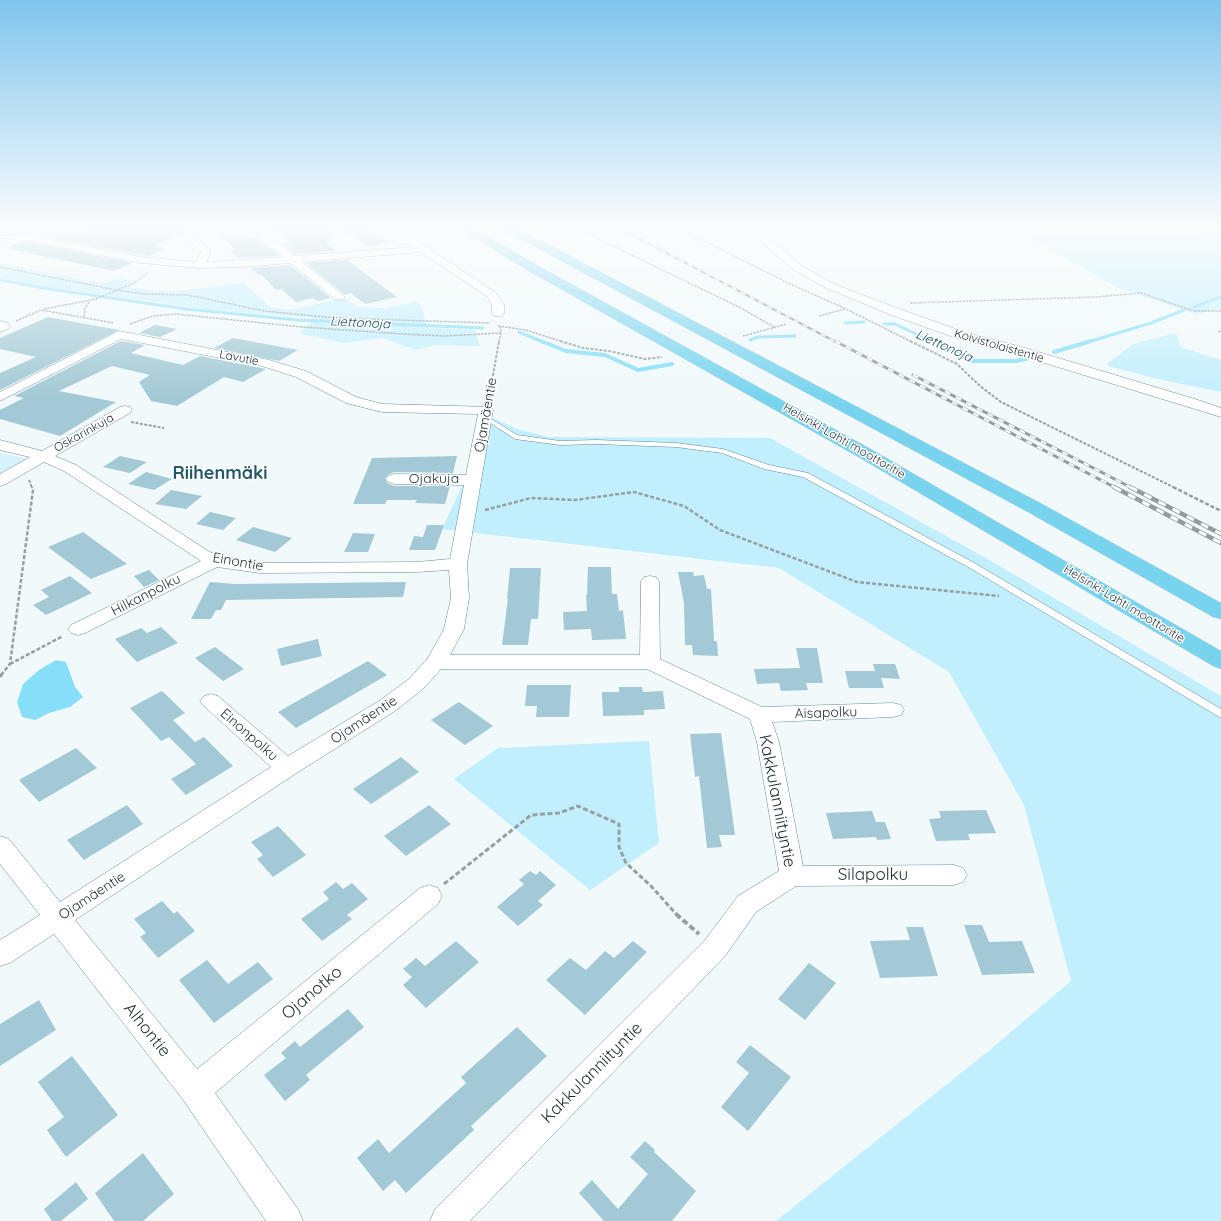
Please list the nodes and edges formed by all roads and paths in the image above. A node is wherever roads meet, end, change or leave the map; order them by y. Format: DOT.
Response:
graph roads {
  1 [pos="86,284"];
  2 [pos="131,284"];
  3 [pos="322,284"];
  4 [pos="475,284"];
  5 [pos="561,284"];
  6 [pos="613,284"];
  7 [pos="689,284"];
  8 [pos="790,284"];
  9 [pos="826,284"];
  10 [pos="116,290"];
  11 [pos="339,297"];
  12 [pos="91,300"];
  13 [pos="908,303"];
  14 [pos="846,309"];
  15 [pos="41,310"];
  16 [pos="1221,311"];
  17 [pos="819,316"];
  18 [pos="84,317"];
  19 [pos="495,318"];
  20 [pos="786,324"];
  21 [pos="496,325"];
  22 [pos="1,326"];
  23 [pos="500,327"];
  24 [pos="774,327"];
  25 [pos="122,328"];
  26 [pos="1218,331"];
  27 [pos="1221,332"];
  28 [pos="501,333"];
  29 [pos="739,337"];
  30 [pos="657,359"];
  31 [pos="0,397"];
  32 [pos="125,410"];
  33 [pos="1221,413"];
  34 [pos="486,414"];
  35 [pos="110,419"];
  36 [pos="164,428"];
  37 [pos="0,445"];
  38 [pos="43,456"];
  39 [pos="24,467"];
  40 [pos="394,479"];
  41 [pos="474,480"];
  42 [pos="0,481"];
  43 [pos="1221,511"];
  44 [pos="467,514"];
  45 [pos="214,561"];
  46 [pos="458,564"];
  47 [pos="650,581"];
  48 [pos="1028,599"];
  49 [pos="1221,612"];
  50 [pos="78,629"];
  51 [pos="1221,661"];
  52 [pos="436,662"];
  53 [pos="650,662"];
  54 [pos="10,664"];
  55 [pos="0,677"];
  56 [pos="211,701"];
  57 [pos="892,710"];
  58 [pos="1221,714"];
  59 [pos="759,716"];
  60 [pos="287,768"];
  61 [pos="0,846"];
  62 [pos="954,875"];
  63 [pos="792,876"];
  64 [pos="429,896"];
  65 [pos="57,918"];
  66 [pos="715,948"];
  67 [pos="0,954"];
  68 [pos="195,1090"];
  69 [pos="286,1221"];
  70 [pos="447,1221"];
  1 -- 10 [label="path"];
  2 -- 10 [label="path"];
  3 -- 11 [label="street"];
  4 -- 19 [label="street"];
  5 -- 51 [label="highway, Helsinki-Lahti moottoritie"];
  6 -- 49 [label="highway, Helsinki-Lahti moottoritie"];
  7 -- 24 [label="path"];
  8 -- 14 [label="path"];
  9 -- 33 [label="street, Koivistolaistentie"];
  10 -- 12 [label="path"];
  10 -- 19 [label="path"];
  12 -- 15 [label="path"];
  12 -- 18 [label="path"];
  13 -- 16 [label="path"];
  14 -- 17 [label="path"];
  14 -- 43 [label="path"];
  15 -- 18 [label="path"];
  15 -- 22 [label="path"];
  18 -- 25 [label="path"];
  20 -- 24 [label="path"];
  21 -- 23 [label="path"];
  23 -- 28 [label="path"];
  23 -- 30 [label="path"];
  24 -- 29 [label="path"];
  25 -- 25 [label="path"];
  25 -- 28 [label="path"];
  25 -- 31 [label="street"];
  25 -- 34 [label="street, Lavutie"];
  26 -- 27 [label="path"];
  28 -- 34 [label="path, Ojamäentie"];
  32 -- 35 [label="street, Oskarinkuja"];
  34 -- 41 [label="street, Ojamäentie"];
  34 -- 48 [label="lane"];
  35 -- 36 [label="path"];
  35 -- 38 [label="street, Oskarinkuja"];
  37 -- 38 [label="street, Einontie"];
  38 -- 39 [label="street"];
  38 -- 45 [label="street, Einontie"];
  39 -- 42 [label="street"];
  39 -- 54 [label="path"];
  40 -- 41 [label="street, Ojakuja"];
  41 -- 44 [label="street, Ojamäentie"];
  44 -- 46 [label="street, Ojamäentie"];
  44 -- 48 [label="path"];
  45 -- 46 [label="street, Einontie"];
  45 -- 50 [label="street, Hilkanpolku"];
  46 -- 52 [label="street, Ojamäentie"];
  47 -- 53 [label="street"];
  48 -- 58 [label="lane"];
  50 -- 54 [label="path"];
  52 -- 53 [label="street, Kakkulanniityntie"];
  52 -- 60 [label="street, Ojamäentie"];
  53 -- 59 [label="street, Kakkulanniityntie"];
  54 -- 55 [label="path"];
  56 -- 60 [label="street, Einonpolku"];
  57 -- 59 [label="street, Aisapolku"];
  59 -- 63 [label="street, Kakkulanniityntie"];
  60 -- 65 [label="street, Ojamäentie"];
  61 -- 65 [label="street, Alhontie"];
  62 -- 63 [label="street, Silapolku"];
  63 -- 66 [label="street, Kakkulanniityntie"];
  64 -- 66 [label="path"];
  64 -- 68 [label="street, Ojanotko"];
  65 -- 67 [label="street, Ojamäentie"];
  65 -- 68 [label="street, Alhontie"];
  66 -- 70 [label="street, Kakkulanniityntie"];
  68 -- 69 [label="street, Alhontie"];
}
